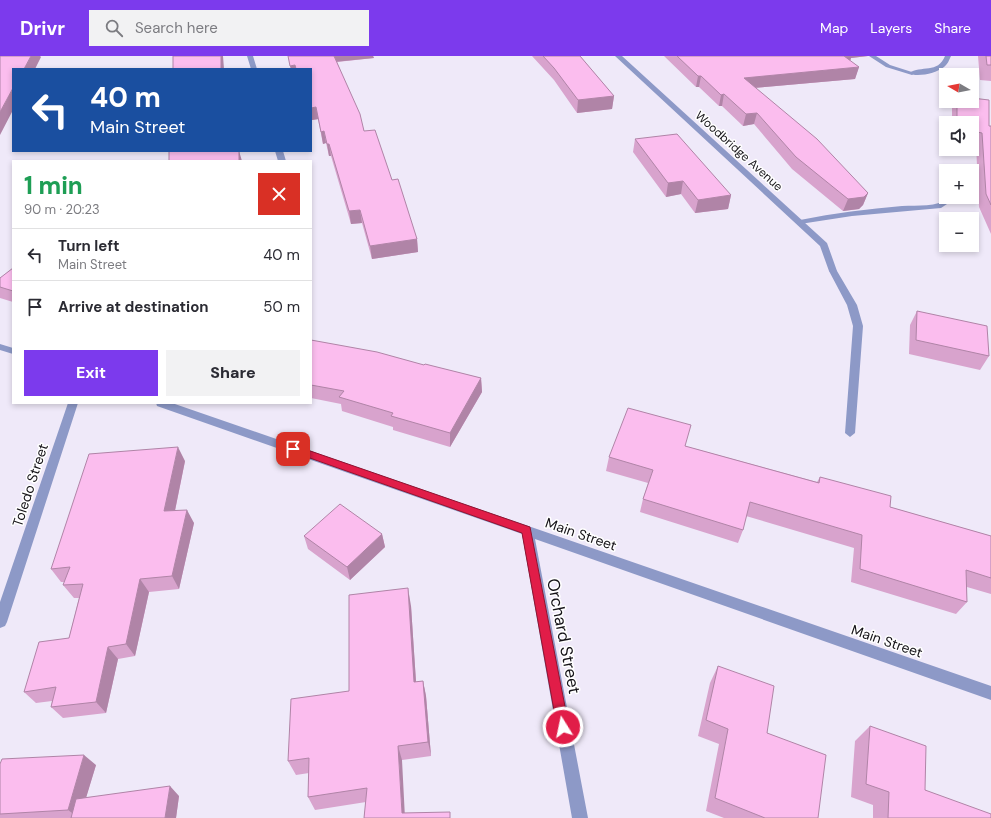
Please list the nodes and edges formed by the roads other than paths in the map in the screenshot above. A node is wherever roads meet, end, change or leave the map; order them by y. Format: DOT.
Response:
graph roads {
  1 [pos="250,56"];
  2 [pos="618,56"];
  3 [pos="872,56"];
  4 [pos="948,56"];
  5 [pos="254,68"];
  6 [pos="943,204"];
  7 [pos="800,222"];
  8 [pos="0,347"];
  9 [pos="12,351"];
  10 [pos="73,404"];
  11 [pos="164,404"];
  12 [pos="850,433"];
  13 [pos="526,530"];
  14 [pos="0,622"];
  15 [pos="991,693"];
  16 [pos="580,818"];
  1 -- 5 [label="street"];
  2 -- 7 [label="street, Woodbridge Avenue"];
  3 -- 4 [label="street"];
  6 -- 7 [label="street"];
  7 -- 12 [label="street, Woodbridge Avenue"];
  8 -- 9 [label="street"];
  10 -- 14 [label="street, Toledo Street"];
  11 -- 13 [label="street, Main Street"];
  13 -- 15 [label="street, Main Street"];
  13 -- 16 [label="street, Orchard Street"];
}
